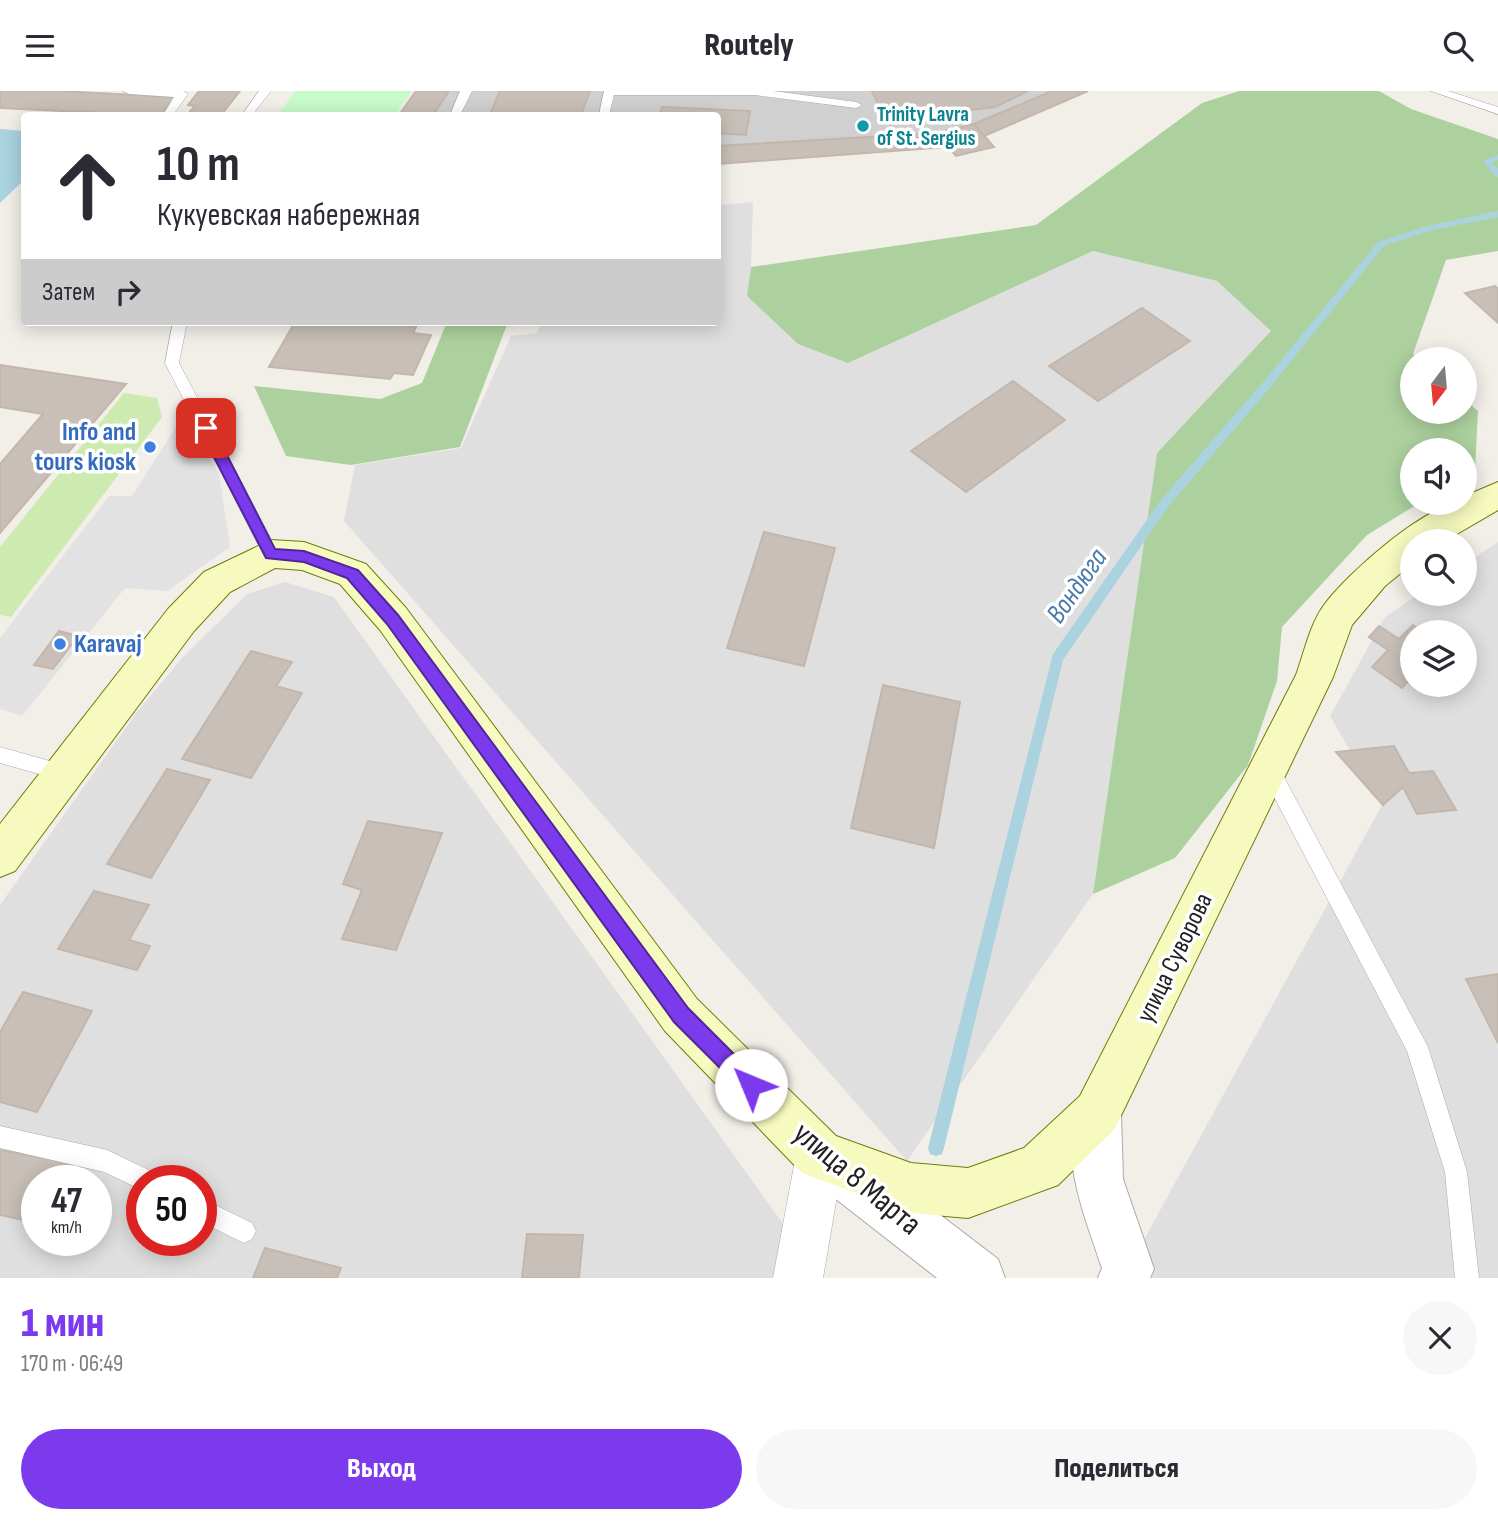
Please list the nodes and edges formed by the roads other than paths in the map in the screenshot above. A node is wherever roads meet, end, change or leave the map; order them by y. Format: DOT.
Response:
graph roads {
  1 [pos="129,91"];
  2 [pos="265,91"];
  3 [pos="466,91"];
  4 [pos="610,91"];
  5 [pos="1437,91"];
  6 [pos="856,105"];
  7 [pos="1498,111"];
  8 [pos="170,112"];
  9 [pos="249,112"];
  10 [pos="456,112"];
  11 [pos="605,112"];
  12 [pos="179,326"];
  13 [pos="1498,495"];
  14 [pos="1436,529"];
  15 [pos="271,554"];
  16 [pos="1400,554"];
  17 [pos="0,755"];
  18 [pos="1269,768"];
  19 [pos="65,773"];
  20 [pos="0,857"];
  21 [pos="1097,1113"];
  22 [pos="0,1137"];
  23 [pos="820,1155"];
  24 [pos="126,1170"];
  25 [pos="217,1217"];
  26 [pos="244,1231"];
  27 [pos="798,1278"];
  28 [pos="979,1278"];
  29 [pos="1124,1278"];
  30 [pos="1467,1278"];
  1 -- 8 [label="lane"];
  2 -- 9 [label="lane"];
  3 -- 10 [label="lane"];
  4 -- 6 [label="lane"];
  4 -- 11 [label="lane"];
  5 -- 7 [label="lane"];
  12 -- 15 [label="lane"];
  13 -- 14 [label="main road"];
  15 -- 19 [label="main road"];
  15 -- 23 [label="main road, улица 8 Марта"];
  16 -- 18 [label="main road, улица Суворова"];
  17 -- 19 [label="lane"];
  18 -- 21 [label="main road, улица Суворова"];
  18 -- 30 [label="lane"];
  19 -- 20 [label="main road"];
  21 -- 23 [label="main road, улица Суворова"];
  21 -- 29 [label="street"];
  22 -- 24 [label="lane"];
  23 -- 27 [label="street"];
  23 -- 28 [label="street, улица 8 Марта"];
  25 -- 26 [label="lane"];
}
